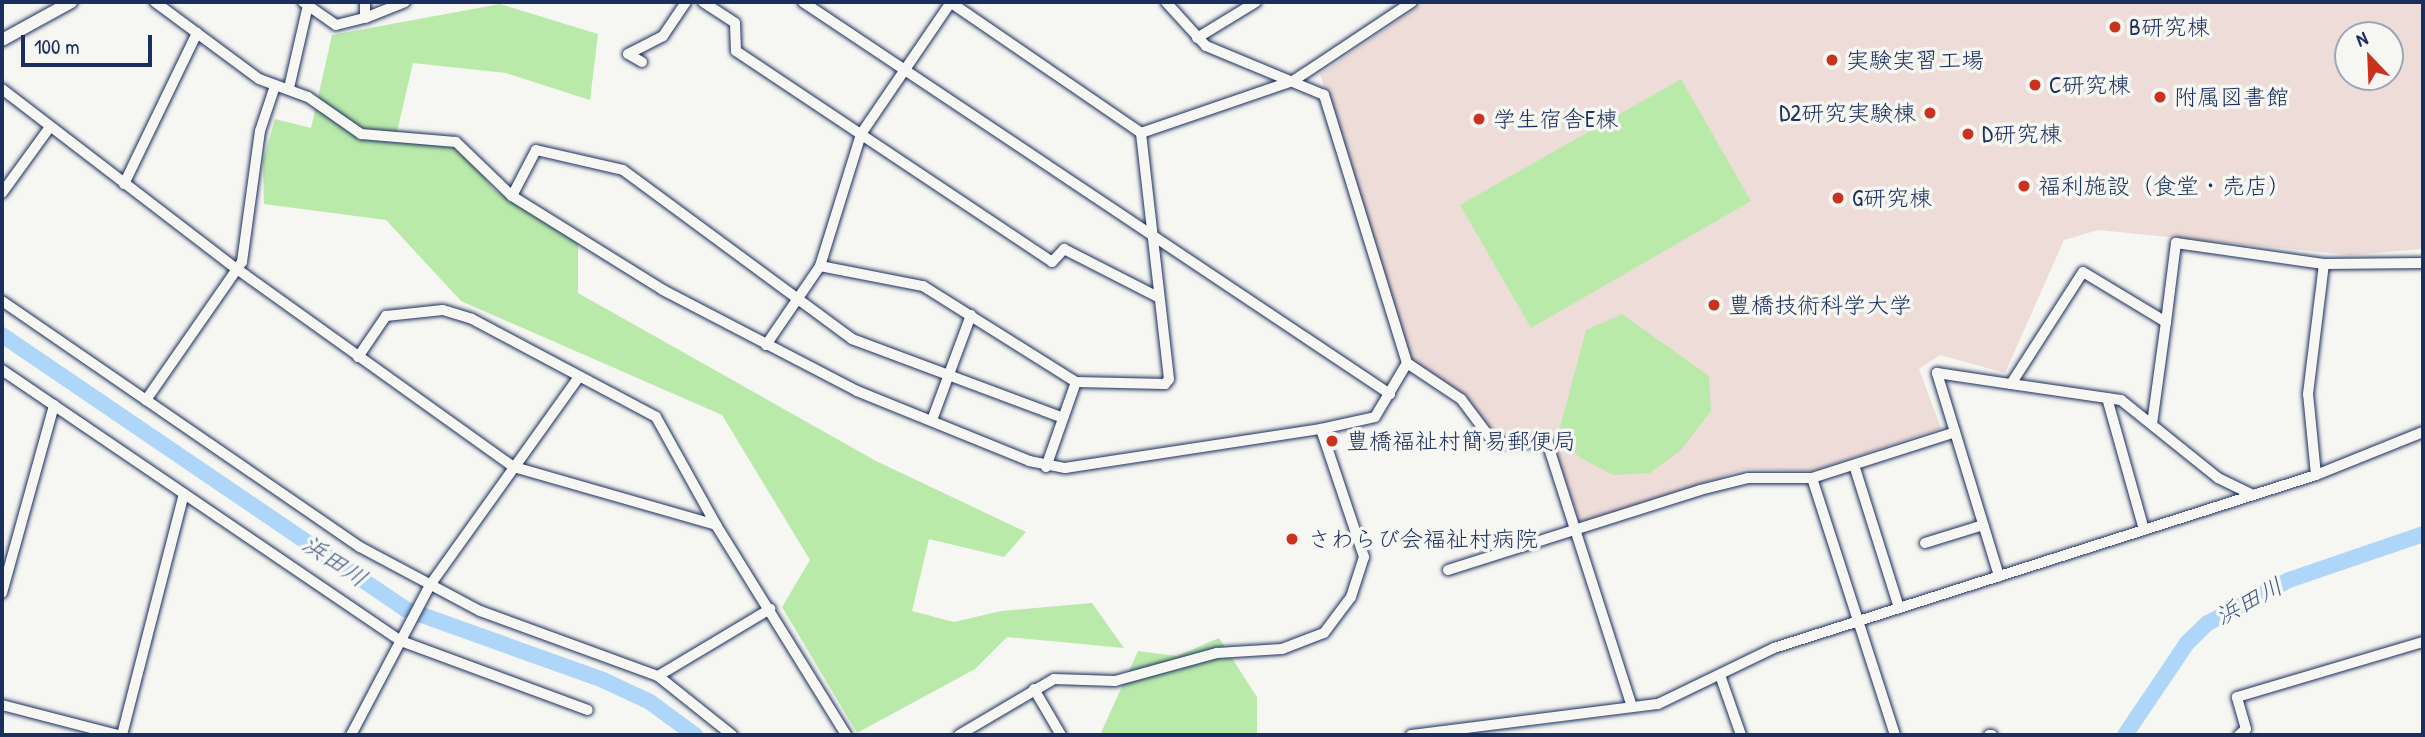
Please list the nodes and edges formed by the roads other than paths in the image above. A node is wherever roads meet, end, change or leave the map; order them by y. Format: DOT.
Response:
graph roads {
  1 [pos="71,2"];
  2 [pos="155,2"];
  3 [pos="365,2"];
  4 [pos="405,2"];
  5 [pos="687,2"];
  6 [pos="703,2"];
  7 [pos="803,2"];
  8 [pos="951,2"];
  9 [pos="1166,2"];
  10 [pos="1256,2"];
  11 [pos="1412,2"];
  12 [pos="306,4"];
  13 [pos="365,18"];
  14 [pos="197,33"];
  15 [pos="1197,38"];
  16 [pos="2,40"];
  17 [pos="642,62"];
  18 [pos="905,69"];
  19 [pos="1293,81"];
  20 [pos="275,86"];
  21 [pos="289,88"];
  22 [pos="2,89"];
  23 [pos="50,127"];
  24 [pos="1141,133"];
  25 [pos="861,134"];
  26 [pos="124,184"];
  27 [pos="2,193"];
  28 [pos="512,196"];
  29 [pos="1152,238"];
  30 [pos="2423,263"];
  31 [pos="2324,264"];
  32 [pos="820,266"];
  33 [pos="237,269"];
  34 [pos="798,296"];
  35 [pos="1158,297"];
  36 [pos="2,301"];
  37 [pos="971,315"];
  38 [pos="2166,322"];
  39 [pos="765,345"];
  40 [pos="358,357"];
  41 [pos="1407,363"];
  42 [pos="2,370"];
  43 [pos="948,376"];
  44 [pos="579,377"];
  45 [pos="1076,382"];
  46 [pos="2011,384"];
  47 [pos="1390,394"];
  48 [pos="2107,398"];
  49 [pos="146,400"];
  50 [pos="54,405"];
  51 [pos="1063,418"];
  52 [pos="932,421"];
  53 [pos="2152,424"];
  54 [pos="1321,429"];
  55 [pos="1955,432"];
  56 [pos="2423,432"];
  57 [pos="1854,465"];
  58 [pos="514,467"];
  59 [pos="1045,467"];
  60 [pos="2316,475"];
  61 [pos="1812,478"];
  62 [pos="184,494"];
  63 [pos="2253,495"];
  64 [pos="716,525"];
  65 [pos="1983,525"];
  66 [pos="1576,530"];
  67 [pos="2144,530"];
  68 [pos="1925,544"];
  69 [pos="1448,570"];
  70 [pos="1999,576"];
  71 [pos="429,587"];
  72 [pos="2,593"];
  73 [pos="1899,608"];
  74 [pos="770,609"];
  75 [pos="1859,621"];
  76 [pos="402,639"];
  77 [pos="2423,642"];
  78 [pos="1720,675"];
  79 [pos="658,676"];
  80 [pos="1034,689"];
  81 [pos="2,705"];
  82 [pos="1632,707"];
  83 [pos="588,710"];
  84 [pos="120,735"];
  85 [pos="351,735"];
  86 [pos="732,735"];
  87 [pos="846,735"];
  88 [pos="959,735"];
  89 [pos="1061,735"];
  90 [pos="1411,735"];
  91 [pos="1741,735"];
  92 [pos="1895,735"];
  93 [pos="2239,735"];
  1 -- 16 [label="street"];
  2 -- 14 [label="street"];
  3 -- 13 [label="street"];
  4 -- 13 [label="street"];
  5 -- 17 [label="street"];
  6 -- 25 [label="street"];
  7 -- 18 [label="street"];
  8 -- 18 [label="street"];
  8 -- 24 [label="street"];
  9 -- 15 [label="street"];
  10 -- 15 [label="street"];
  11 -- 19 [label="street"];
  12 -- 13 [label="street"];
  12 -- 21 [label="street"];
  14 -- 20 [label="street"];
  14 -- 26 [label="street"];
  15 -- 19 [label="street"];
  18 -- 25 [label="street"];
  18 -- 29 [label="street"];
  19 -- 24 [label="street"];
  19 -- 41 [label="street"];
  20 -- 21 [label="street"];
  20 -- 33 [label="street"];
  21 -- 28 [label="street"];
  22 -- 23 [label="street"];
  23 -- 26 [label="street"];
  23 -- 27 [label="street"];
  24 -- 29 [label="street"];
  25 -- 32 [label="street"];
  25 -- 35 [label="street"];
  26 -- 33 [label="street"];
  28 -- 34 [label="street"];
  28 -- 39 [label="street"];
  29 -- 35 [label="street"];
  29 -- 47 [label="street"];
  30 -- 31 [label="street"];
  31 -- 38 [label="street"];
  31 -- 60 [label="street"];
  32 -- 34 [label="street"];
  32 -- 37 [label="street"];
  33 -- 40 [label="street"];
  33 -- 49 [label="street"];
  34 -- 39 [label="street"];
  34 -- 43 [label="street"];
  35 -- 45 [label="street"];
  36 -- 49 [label="street"];
  37 -- 43 [label="street"];
  37 -- 45 [label="street"];
  38 -- 46 [label="street"];
  38 -- 53 [label="street"];
  39 -- 52 [label="street"];
  40 -- 44 [label="street"];
  40 -- 58 [label="street"];
  41 -- 47 [label="street"];
  41 -- 66 [label="street"];
  42 -- 50 [label="street"];
  43 -- 51 [label="street"];
  43 -- 52 [label="street"];
  44 -- 58 [label="street"];
  44 -- 64 [label="street"];
  45 -- 51 [label="street"];
  46 -- 48 [label="street"];
  46 -- 55 [label="street"];
  47 -- 54 [label="street"];
  48 -- 53 [label="street"];
  48 -- 67 [label="street"];
  49 -- 71 [label="street"];
  50 -- 62 [label="street"];
  50 -- 72 [label="street"];
  51 -- 59 [label="street"];
  52 -- 59 [label="street"];
  53 -- 63 [label="street"];
  54 -- 59 [label="street"];
  54 -- 80 [label="street"];
  55 -- 57 [label="street"];
  55 -- 65 [label="street"];
  56 -- 60 [label="street"];
  57 -- 61 [label="street"];
  57 -- 73 [label="street"];
  58 -- 64 [label="street"];
  58 -- 71 [label="street"];
  60 -- 63 [label="street"];
  61 -- 66 [label="street"];
  61 -- 75 [label="street"];
  62 -- 76 [label="street"];
  62 -- 84 [label="street"];
  63 -- 67 [label="street"];
  64 -- 74 [label="street"];
  65 -- 68 [label="street"];
  65 -- 70 [label="street"];
  66 -- 69 [label="street"];
  66 -- 82 [label="street"];
  67 -- 70 [label="street"];
  70 -- 73 [label="street"];
  71 -- 76 [label="street"];
  71 -- 79 [label="street"];
  73 -- 75 [label="street"];
  74 -- 79 [label="street"];
  74 -- 87 [label="street"];
  75 -- 78 [label="street"];
  75 -- 92 [label="street"];
  76 -- 83 [label="street"];
  76 -- 85 [label="street"];
  77 -- 93 [label="street"];
  78 -- 82 [label="street"];
  78 -- 91 [label="street"];
  79 -- 86 [label="street"];
  80 -- 88 [label="street"];
  80 -- 89 [label="street"];
  81 -- 84 [label="street"];
  82 -- 90 [label="street"];
}
